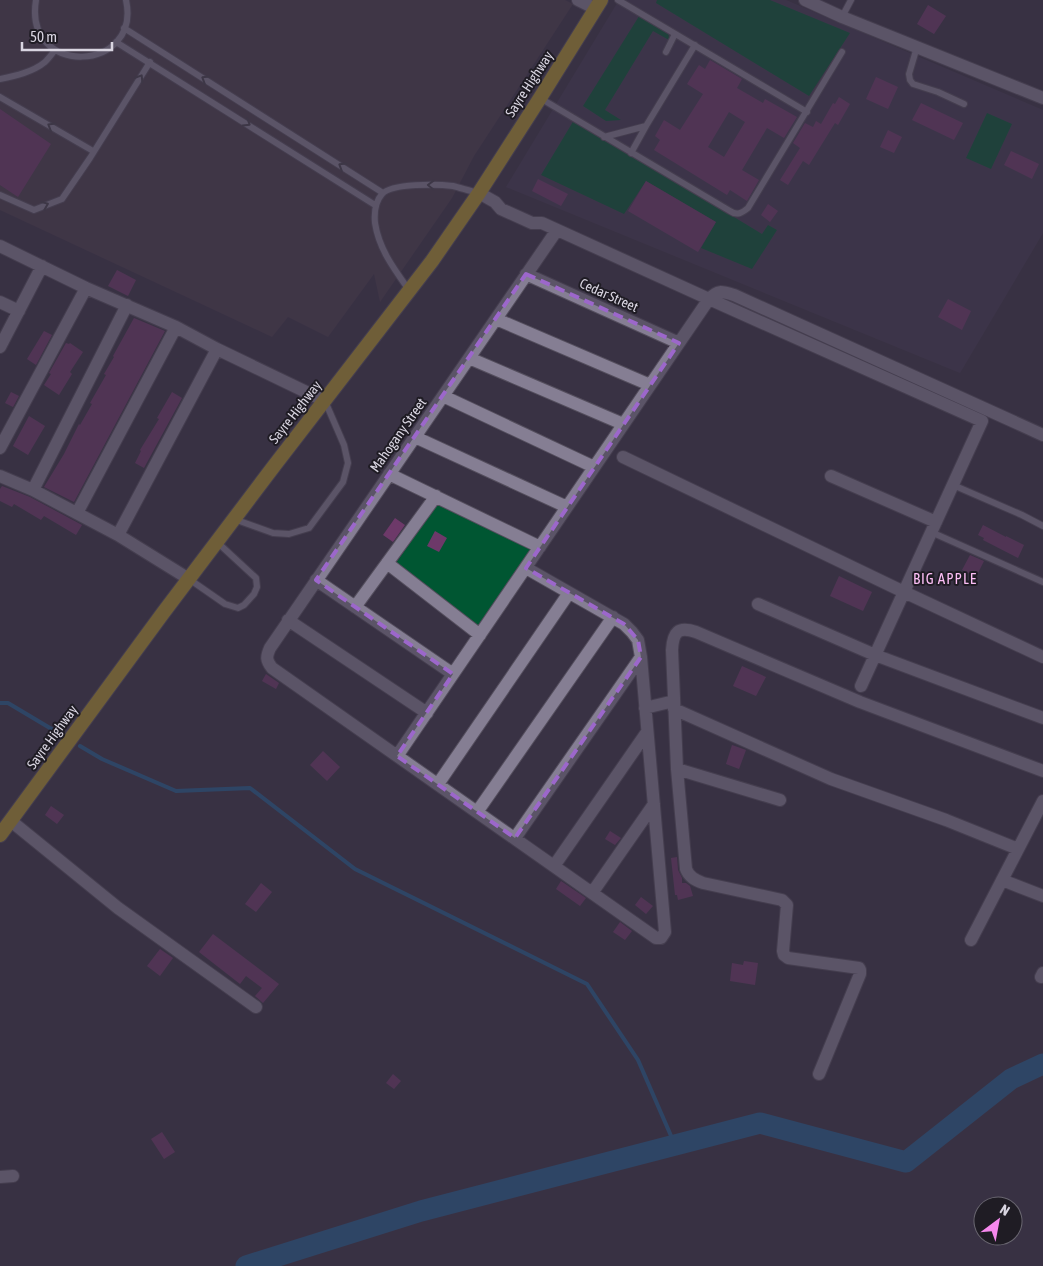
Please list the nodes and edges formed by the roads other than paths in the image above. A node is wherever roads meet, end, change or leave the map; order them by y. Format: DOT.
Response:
graph roads {
  1 [pos="36,0"];
  2 [pos="126,0"];
  3 [pos="578,0"];
  4 [pos="618,0"];
  5 [pos="805,0"];
  6 [pos="851,0"];
  7 [pos="598,4"];
  8 [pos="842,17"];
  9 [pos="124,28"];
  10 [pos="675,34"];
  11 [pos="116,42"];
  12 [pos="695,45"];
  13 [pos="917,46"];
  14 [pos="55,50"];
  15 [pos="666,52"];
  16 [pos="842,52"];
  17 [pos="150,62"];
  18 [pos="0,79"];
  19 [pos="0,97"];
  20 [pos="540,98"];
  21 [pos="1043,98"];
  22 [pos="964,104"];
  23 [pos="807,112"];
  24 [pos="646,126"];
  25 [pos="604,137"];
  26 [pos="93,151"];
  27 [pos="631,153"];
  28 [pos="383,192"];
  29 [pos="479,193"];
  30 [pos="0,195"];
  31 [pos="376,205"];
  32 [pos="557,230"];
  33 [pos="0,246"];
  34 [pos="42,266"];
  35 [pos="526,274"];
  36 [pos="86,288"];
  37 [pos="410,291"];
  38 [pos="709,299"];
  39 [pos="0,302"];
  40 [pos="127,305"];
  41 [pos="19,310"];
  42 [pos="496,319"];
  43 [pos="176,327"];
  44 [pos="679,343"];
  45 [pos="0,347"];
  46 [pos="217,349"];
  47 [pos="469,358"];
  48 [pos="650,385"];
  49 [pos="443,396"];
  50 [pos="325,401"];
  51 [pos="624,424"];
  52 [pos="1043,436"];
  53 [pos="415,437"];
  54 [pos="0,448"];
  55 [pos="623,457"];
  56 [pos="594,467"];
  57 [pos="389,474"];
  58 [pos="0,476"];
  59 [pos="831,476"];
  60 [pos="953,485"];
  61 [pos="33,490"];
  62 [pos="436,496"];
  63 [pos="567,507"];
  64 [pos="76,513"];
  65 [pos="234,519"];
  66 [pos="1043,526"];
  67 [pos="934,527"];
  68 [pos="118,535"];
  69 [pos="217,542"];
  70 [pos="540,546"];
  71 [pos="387,563"];
  72 [pos="526,568"];
  73 [pos="189,579"];
  74 [pos="316,580"];
  75 [pos="1043,582"];
  76 [pos="904,592"];
  77 [pos="570,593"];
  78 [pos="758,604"];
  79 [pos="355,607"];
  80 [pos="613,617"];
  81 [pos="288,620"];
  82 [pos="480,635"];
  83 [pos="875,655"];
  84 [pos="641,657"];
  85 [pos="1043,657"];
  86 [pos="453,674"];
  87 [pos="861,686"];
  88 [pos="674,705"];
  89 [pos="645,708"];
  90 [pos="427,713"];
  91 [pos="1043,718"];
  92 [pos="647,732"];
  93 [pos="397,756"];
  94 [pos="677,769"];
  95 [pos="1043,771"];
  96 [pos="438,784"];
  97 [pos="780,800"];
  98 [pos="1043,801"];
  99 [pos="654,804"];
  100 [pos="477,812"];
  101 [pos="11,821"];
  102 [pos="0,835"];
  103 [pos="515,838"];
  104 [pos="1018,849"];
  105 [pos="554,866"];
  106 [pos="1002,880"];
  107 [pos="592,893"];
  108 [pos="1043,896"];
  109 [pos="972,940"];
  110 [pos="256,1007"];
  111 [pos="819,1074"];
  1 -- 14 [label="lane"];
  2 -- 9 [label="lane"];
  3 -- 7 [label="street"];
  4 -- 10 [label="lane"];
  5 -- 8 [label="street"];
  6 -- 8 [label="lane"];
  7 -- 20 [label="highway, Sayre Highway"];
  8 -- 13 [label="street"];
  9 -- 11 [label="lane"];
  28 -- 9 [label="lane, one-way"];
  10 -- 12 [label="lane"];
  10 -- 15 [label="lane"];
  11 -- 14 [label="lane"];
  11 -- 17 [label="lane"];
  12 -- 23 [label="lane"];
  12 -- 24 [label="lane"];
  13 -- 21 [label="street"];
  13 -- 22 [label="lane"];
  14 -- 18 [label="lane"];
  16 -- 23 [label="lane"];
  26 -- 17 [label="lane, one-way"];
  17 -- 31 [label="lane, one-way"];
  26 -- 19 [label="lane, one-way"];
  20 -- 25 [label="lane"];
  20 -- 29 [label="highway, Sayre Highway"];
  23 -- 27 [label="lane"];
  24 -- 25 [label="lane"];
  24 -- 27 [label="lane"];
  25 -- 27 [label="lane"];
  30 -- 26 [label="lane, one-way"];
  29 -- 28 [label="lane, one-way"];
  28 -- 31 [label="lane"];
  29 -- 32 [label="street"];
  29 -- 37 [label="highway, Sayre Highway"];
  31 -- 37 [label="lane"];
  32 -- 35 [label="street, Mahogany Street"];
  32 -- 38 [label="street"];
  33 -- 34 [label="street"];
  34 -- 36 [label="street"];
  34 -- 41 [label="street"];
  35 -- 42 [label="street, Mahogany Street"];
  35 -- 44 [label="street, Cedar Street"];
  36 -- 40 [label="street"];
  36 -- 54 [label="street"];
  37 -- 50 [label="highway, Sayre Highway"];
  38 -- 44 [label="street"];
  38 -- 52 [label="street"];
  38 -- 60 [label="street"];
  39 -- 41 [label="street"];
  40 -- 43 [label="street"];
  40 -- 61 [label="street"];
  41 -- 45 [label="street"];
  42 -- 47 [label="street, Mahogany Street"];
  42 -- 48 [label="street"];
  43 -- 46 [label="street"];
  43 -- 64 [label="street"];
  44 -- 48 [label="street"];
  46 -- 50 [label="street"];
  46 -- 68 [label="street"];
  47 -- 49 [label="street, Mahogany Street"];
  47 -- 51 [label="street"];
  48 -- 51 [label="street"];
  49 -- 53 [label="street, Mahogany Street"];
  49 -- 56 [label="street"];
  50 -- 65 [label="highway, Sayre Highway"];
  50 -- 65 [label="lane"];
  51 -- 56 [label="street"];
  53 -- 57 [label="street, Mahogany Street"];
  53 -- 63 [label="street"];
  55 -- 76 [label="street"];
  56 -- 63 [label="street"];
  57 -- 62 [label="street"];
  57 -- 74 [label="street, Mahogany Street"];
  58 -- 61 [label="street"];
  59 -- 67 [label="street"];
  60 -- 66 [label="lane"];
  60 -- 67 [label="street"];
  61 -- 64 [label="street"];
  62 -- 70 [label="street"];
  62 -- 71 [label="street"];
  63 -- 70 [label="street"];
  64 -- 68 [label="street"];
  65 -- 69 [label="highway, Sayre Highway"];
  67 -- 75 [label="lane"];
  67 -- 76 [label="street"];
  68 -- 73 [label="street"];
  69 -- 73 [label="highway, Sayre Highway"];
  69 -- 73 [label="lane"];
  70 -- 72 [label="street"];
  71 -- 79 [label="street"];
  71 -- 82 [label="street"];
  72 -- 77 [label="street"];
  72 -- 82 [label="street"];
  73 -- 101 [label="highway, Sayre Highway"];
  74 -- 79 [label="street"];
  74 -- 81 [label="street, Mahogany Street"];
  76 -- 83 [label="street"];
  76 -- 85 [label="street"];
  77 -- 80 [label="street"];
  77 -- 96 [label="street"];
  78 -- 83 [label="street"];
  79 -- 86 [label="street"];
  80 -- 84 [label="street"];
  80 -- 100 [label="street"];
  81 -- 90 [label="street"];
  81 -- 93 [label="street, Mahogany Street"];
  82 -- 86 [label="street"];
  83 -- 87 [label="street"];
  83 -- 91 [label="street"];
  84 -- 89 [label="street"];
  84 -- 103 [label="street"];
  86 -- 90 [label="street"];
  88 -- 89 [label="street"];
  88 -- 94 [label="street"];
  88 -- 95 [label="street"];
  88 -- 104 [label="street"];
  89 -- 92 [label="street"];
  90 -- 93 [label="street"];
  92 -- 99 [label="street"];
  92 -- 105 [label="street"];
  93 -- 96 [label="street"];
  94 -- 97 [label="street"];
  94 -- 111 [label="street"];
  96 -- 100 [label="street"];
  98 -- 104 [label="street"];
  99 -- 107 [label="street"];
  99 -- 107 [label="street"];
  100 -- 103 [label="street"];
  101 -- 102 [label="highway, Sayre Highway"];
  101 -- 110 [label="street"];
  103 -- 105 [label="street"];
  104 -- 106 [label="street"];
  105 -- 107 [label="street"];
  106 -- 108 [label="street"];
  106 -- 109 [label="street"];
}
